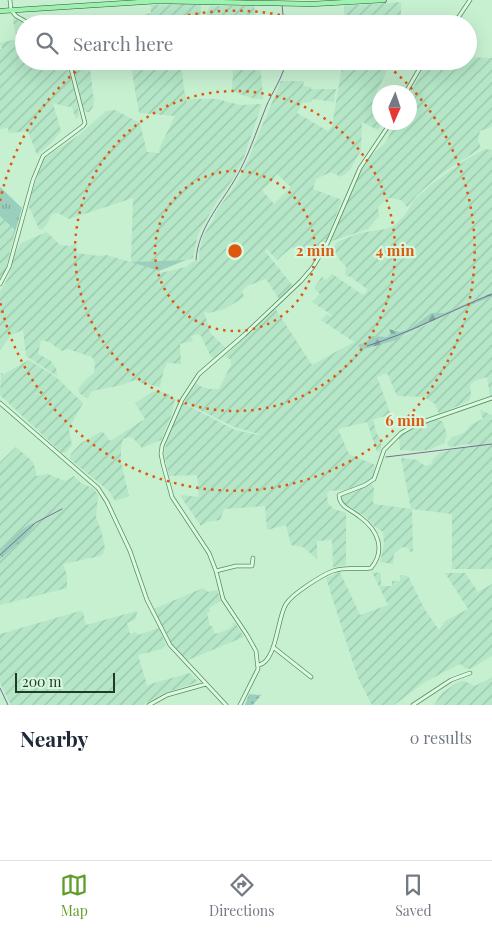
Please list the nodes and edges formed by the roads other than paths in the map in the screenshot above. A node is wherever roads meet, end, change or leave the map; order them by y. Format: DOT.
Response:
graph roads {
  1 [pos="10,0"];
  2 [pos="384,0"];
  3 [pos="470,0"];
  4 [pos="11,10"];
  5 [pos="0,11"];
  6 [pos="15,15"];
  7 [pos="460,15"];
  8 [pos="71,70"];
  9 [pos="419,70"];
  10 [pos="410,85"];
  11 [pos="386,130"];
  12 [pos="0,284"];
  13 [pos="492,398"];
  14 [pos="0,403"];
  15 [pos="253,558"];
  16 [pos="216,571"];
  17 [pos="273,647"];
  18 [pos="259,665"];
  19 [pos="470,673"];
  20 [pos="311,677"];
  21 [pos="206,684"];
  22 [pos="149,705"];
  23 [pos="226,705"];
  24 [pos="241,705"];
  25 [pos="414,705"];
  1 -- 4 [label="street"];
  2 -- 4 [label="main road"];
  3 -- 7 [label="street"];
  4 -- 5 [label="main road"];
  4 -- 6 [label="street"];
  8 -- 12 [label="street"];
  9 -- 10 [label="street"];
  11 -- 16 [label="street"];
  13 -- 17 [label="street"];
  14 -- 21 [label="street"];
  15 -- 16 [label="street"];
  16 -- 18 [label="street"];
  17 -- 18 [label="street"];
  17 -- 20 [label="street"];
  18 -- 24 [label="street"];
  19 -- 25 [label="street"];
  21 -- 22 [label="street"];
  21 -- 23 [label="street"];
}
